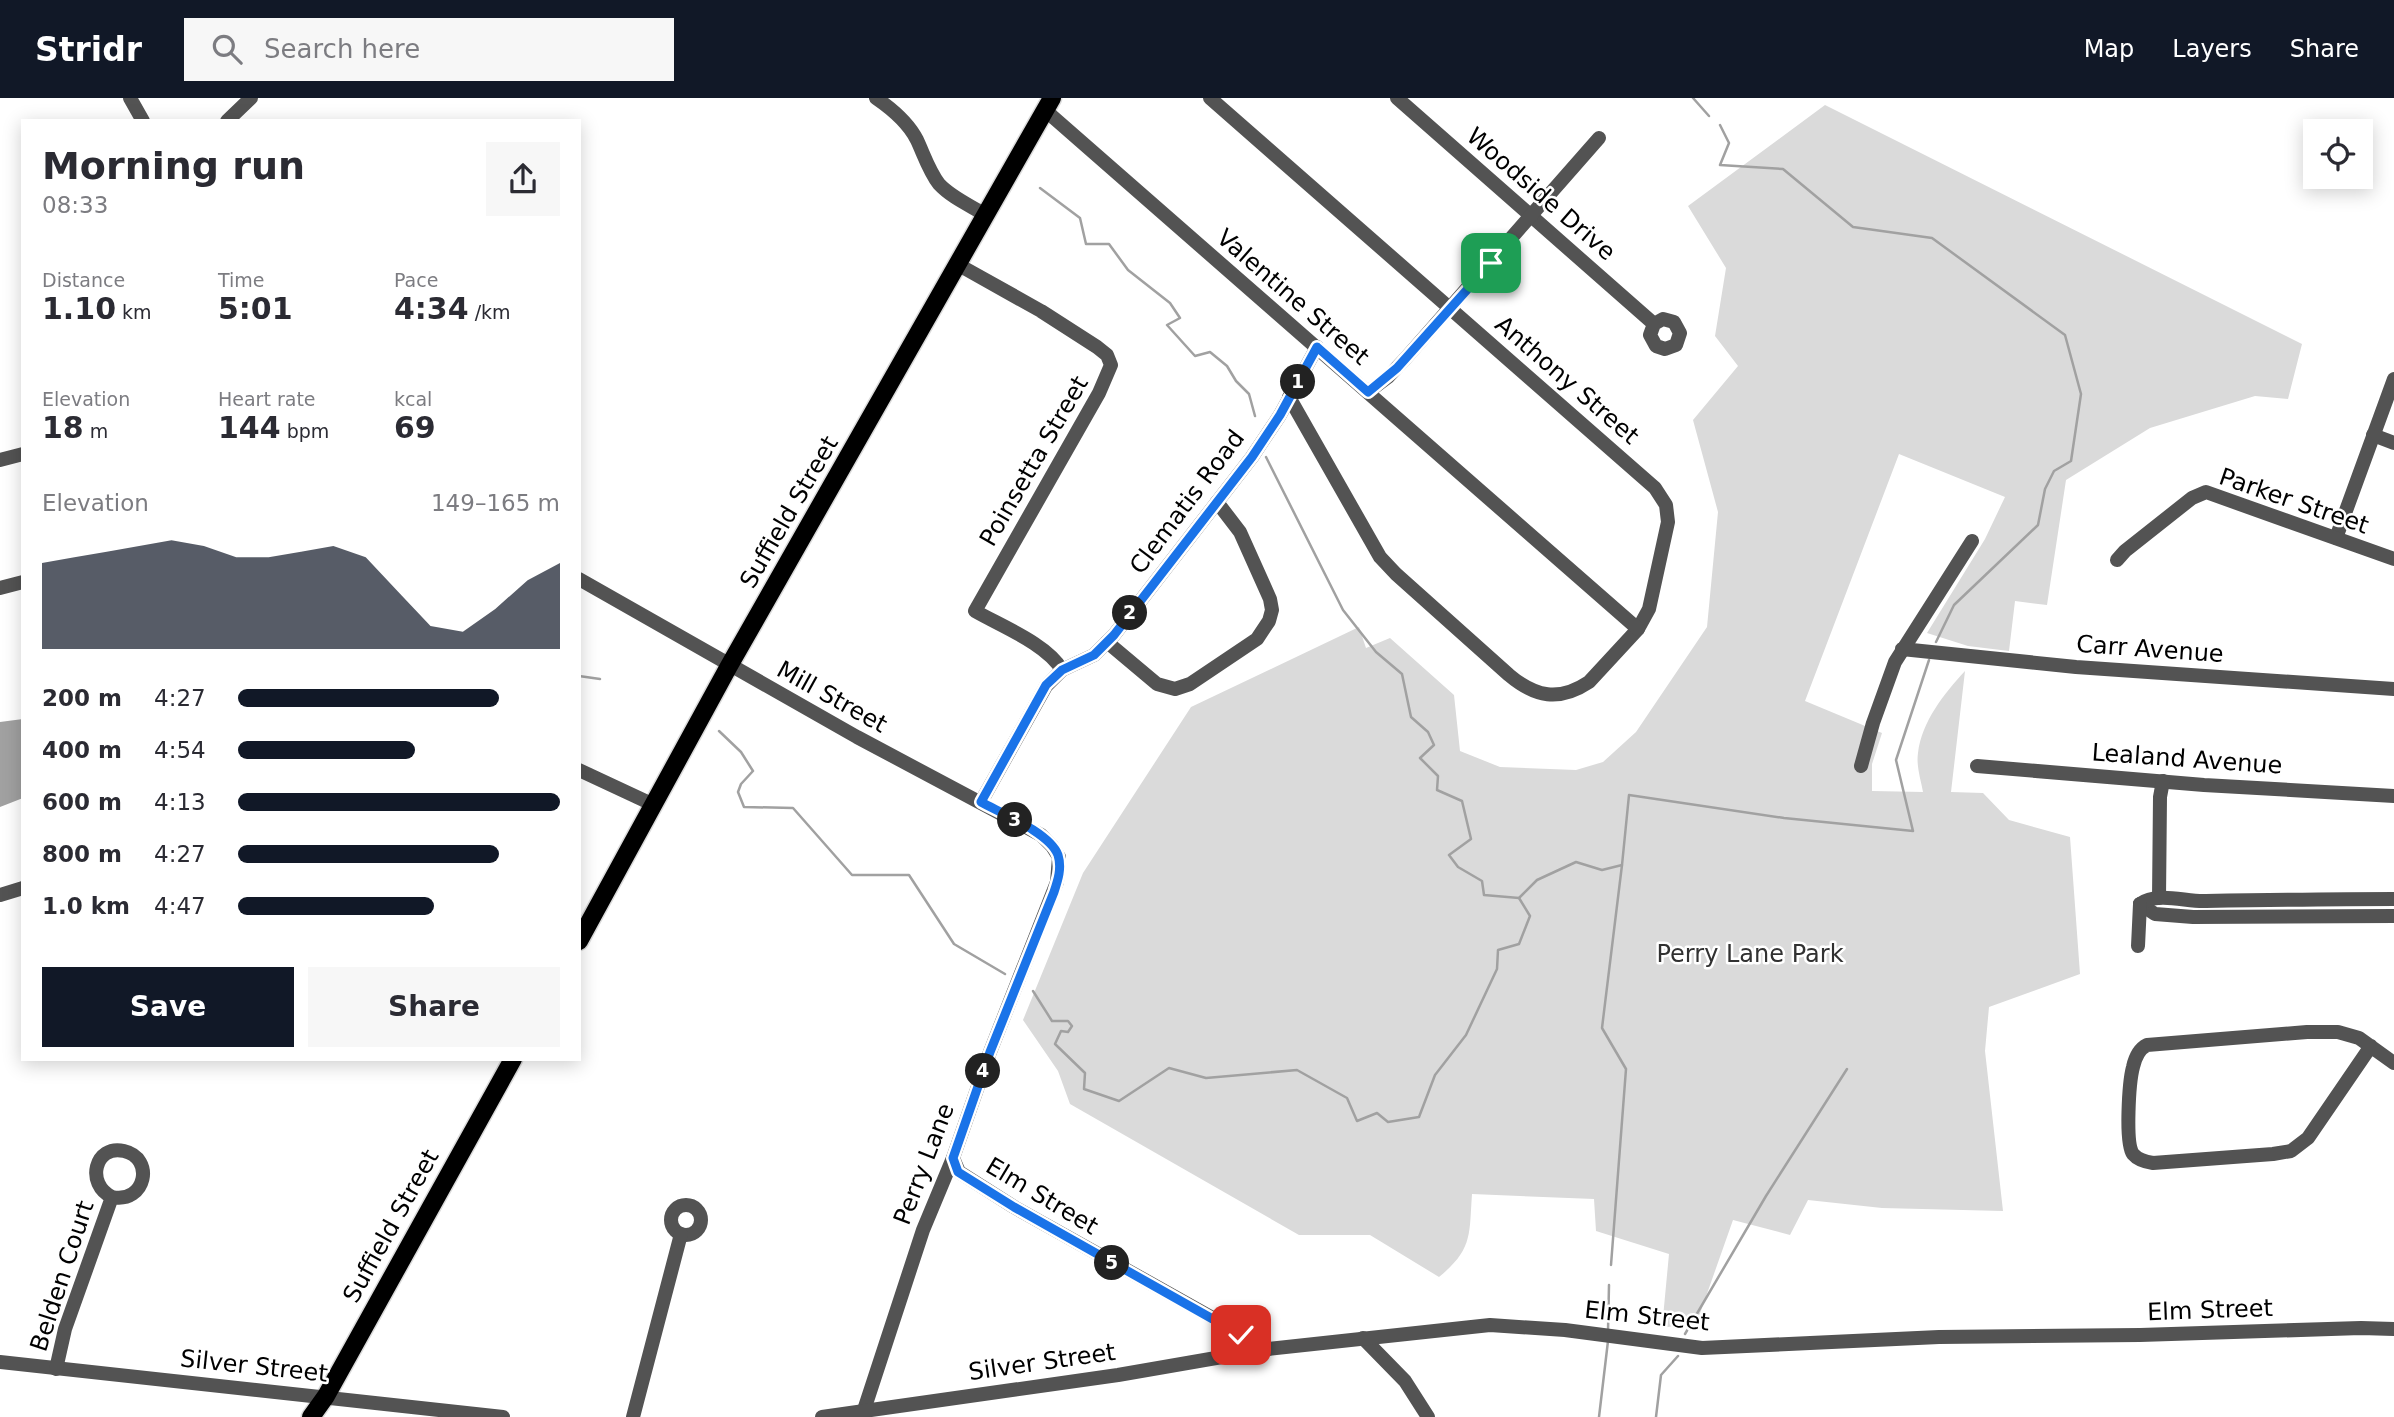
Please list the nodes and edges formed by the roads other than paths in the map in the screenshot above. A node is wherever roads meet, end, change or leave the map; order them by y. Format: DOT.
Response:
graph roads {
  1 [pos="130,98"];
  2 [pos="251,98"];
  3 [pos="876,98"];
  4 [pos="1210,98"];
  5 [pos="1397,98"];
  6 [pos="1050,102"];
  7 [pos="143,119"];
  8 [pos="229,119"];
  9 [pos="1599,138"];
  10 [pos="984,214"];
  11 [pos="1532,217"];
  12 [pos="957,264"];
  13 [pos="1450,309"];
  14 [pos="1654,324"];
  15 [pos="1317,347"];
  16 [pos="2394,379"];
  17 [pos="1368,392"];
  18 [pos="1289,397"];
  19 [pos="2373,435"];
  20 [pos="2394,443"];
  21 [pos="21,455"];
  22 [pos="0,460"];
  23 [pos="1217,502"];
  24 [pos="2336,538"];
  25 [pos="1972,541"];
  26 [pos="2394,559"];
  27 [pos="2117,560"];
  28 [pos="581,580"];
  29 [pos="21,583"];
  30 [pos="0,588"];
  31 [pos="1639,629"];
  32 [pos="1107,642"];
  33 [pos="1902,649"];
  34 [pos="729,666"];
  35 [pos="1062,670"];
  36 [pos="2394,690"];
  37 [pos="1861,766"];
  38 [pos="1977,766"];
  39 [pos="581,771"];
  40 [pos="2163,781"];
  41 [pos="2394,796"];
  42 [pos="981,802"];
  43 [pos="654,805"];
  44 [pos="1059,857"];
  45 [pos="21,889"];
  46 [pos="0,895"];
  47 [pos="2159,898"];
  48 [pos="2376,899"];
  49 [pos="2394,899"];
  50 [pos="2140,904"];
  51 [pos="587,911"];
  52 [pos="2375,916"];
  53 [pos="2394,916"];
  54 [pos="581,934"];
  55 [pos="2138,946"];
  56 [pos="2371,1046"];
  57 [pos="512,1061"];
  58 [pos="2394,1063"];
  59 [pos="953,1158"];
  60 [pos="112,1197"];
  61 [pos="681,1234"];
  62 [pos="2394,1329"];
  63 [pos="1363,1338"];
  64 [pos="1268,1349"];
  65 [pos="0,1362"];
  66 [pos="56,1369"];
  67 [pos="326,1396"];
  68 [pos="862,1413"];
  69 [pos="311,1417"];
  70 [pos="503,1417"];
  71 [pos="633,1417"];
  72 [pos="822,1417"];
  73 [pos="1428,1417"];
  1 -- 7 [label="street"];
  2 -- 8 [label="street"];
  3 -- 10 [label="street"];
  4 -- 13 [label="street, Anthony Street"];
  5 -- 11 [label="street, Woodside Drive"];
  6 -- 10 [label="main road, Suffield Street"];
  6 -- 15 [label="street, Valentine Street"];
  9 -- 11 [label="street"];
  10 -- 12 [label="main road, Suffield Street"];
  11 -- 13 [label="street"];
  11 -- 14 [label="street, Woodside Drive"];
  12 -- 34 [label="main road, Suffield Street"];
  12 -- 35 [label="street, Poinsetta Street"];
  13 -- 17 [label="street"];
  13 -- 31 [label="street, Anthony Street"];
  15 -- 17 [label="street, Valentine Street"];
  15 -- 18 [label="street, Clematis Road"];
  16 -- 19 [label="street"];
  17 -- 31 [label="street, Valentine Street"];
  18 -- 23 [label="street, Clematis Road"];
  18 -- 31 [label="street"];
  19 -- 20 [label="street"];
  19 -- 24 [label="street"];
  21 -- 22 [label="street"];
  23 -- 32 [label="street, Clematis Road"];
  23 -- 32 [label="street"];
  24 -- 26 [label="street, Parker Street"];
  24 -- 27 [label="street, Parker Street"];
  25 -- 33 [label="street"];
  28 -- 34 [label="street, Mill Street"];
  29 -- 30 [label="street"];
  32 -- 35 [label="street, Clematis Road"];
  33 -- 36 [label="street, Carr Avenue"];
  33 -- 37 [label="street"];
  34 -- 42 [label="street, Mill Street"];
  34 -- 43 [label="main road, Suffield Street"];
  35 -- 42 [label="street, Clematis Road"];
  38 -- 40 [label="street, Lealand Avenue"];
  39 -- 43 [label="street"];
  40 -- 41 [label="street, Lealand Avenue"];
  40 -- 47 [label="street"];
  42 -- 44 [label="street, Mill Street"];
  43 -- 51 [label="main road, Suffield Street"];
  44 -- 59 [label="street, Perry Lane"];
  45 -- 46 [label="street"];
  47 -- 48 [label="street"];
  47 -- 50 [label="street"];
  48 -- 49 [label="street"];
  48 -- 52 [label="street"];
  50 -- 52 [label="street"];
  50 -- 55 [label="street"];
  51 -- 54 [label="main road, Suffield Street"];
  52 -- 53 [label="street"];
  56 -- 56 [label="street"];
  56 -- 58 [label="street"];
  57 -- 67 [label="main road, Suffield Street"];
  59 -- 64 [label="street, Elm Street"];
  59 -- 68 [label="street, Perry Lane"];
  60 -- 66 [label="street, Belden Court"];
  61 -- 71 [label="street"];
  62 -- 63 [label="street, Elm Street"];
  63 -- 64 [label="street, Elm Street"];
  63 -- 73 [label="street"];
  64 -- 68 [label="street, Silver Street"];
  65 -- 66 [label="street, Silver Street"];
  66 -- 67 [label="street, Silver Street"];
  67 -- 69 [label="main road, Suffield Street"];
  67 -- 70 [label="street, Silver Street"];
  68 -- 72 [label="street, Silver Street"];
}
